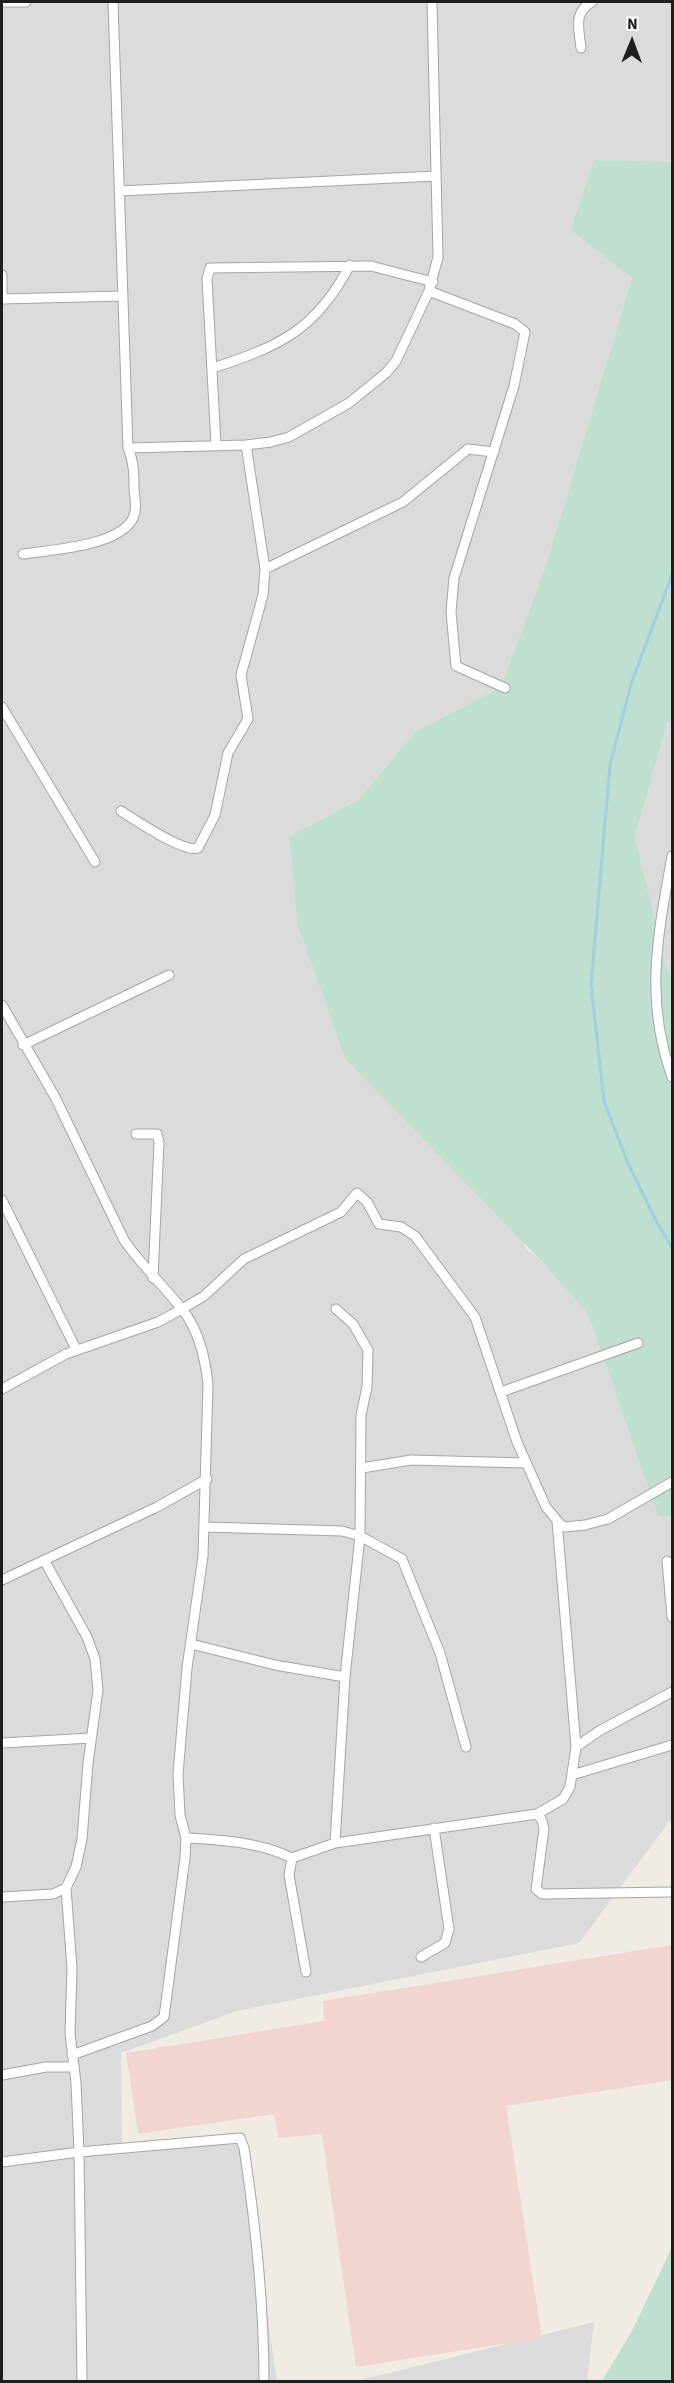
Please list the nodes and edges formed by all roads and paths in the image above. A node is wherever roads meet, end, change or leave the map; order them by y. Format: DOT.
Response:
graph roads {
  1 [pos="2,2"];
  2 [pos="26,2"];
  3 [pos="113,2"];
  4 [pos="432,2"];
  5 [pos="592,2"];
  6 [pos="581,48"];
  7 [pos="436,176"];
  8 [pos="119,190"];
  9 [pos="350,265"];
  10 [pos="2,274"];
  11 [pos="433,282"];
  12 [pos="429,291"];
  13 [pos="123,296"];
  14 [pos="2,299"];
  15 [pos="213,368"];
  16 [pos="216,445"];
  17 [pos="246,445"];
  18 [pos="128,448"];
  19 [pos="494,452"];
  20 [pos="23,554"];
  21 [pos="265,569"];
  22 [pos="505,688"];
  23 [pos="2,707"];
  24 [pos="121,811"];
  25 [pos="672,856"];
  26 [pos="95,862"];
  27 [pos="169,975"];
  28 [pos="2,1005"];
  29 [pos="23,1045"];
  30 [pos="672,1077"];
  31 [pos="136,1134"];
  32 [pos="2,1200"];
  33 [pos="4,1213"];
  34 [pos="153,1278"];
  35 [pos="182,1309"];
  36 [pos="336,1309"];
  37 [pos="638,1344"];
  38 [pos="76,1349"];
  39 [pos="2,1389"];
  40 [pos="501,1392"];
  41 [pos="526,1463"];
  42 [pos="362,1468"];
  43 [pos="207,1479"];
  44 [pos="672,1482"];
  45 [pos="557,1521"];
  46 [pos="205,1527"];
  47 [pos="360,1536"];
  48 [pos="44,1560"];
  49 [pos="667,1561"];
  50 [pos="2,1580"];
  51 [pos="672,1617"];
  52 [pos="191,1644"];
  53 [pos="345,1677"];
  54 [pos="672,1692"];
  55 [pos="91,1738"];
  56 [pos="2,1743"];
  57 [pos="672,1745"];
  58 [pos="466,1747"];
  59 [pos="576,1747"];
  60 [pos="572,1775"];
  61 [pos="537,1814"];
  62 [pos="434,1828"];
  63 [pos="186,1838"];
  64 [pos="335,1843"];
  65 [pos="292,1858"];
  66 [pos="66,1888"];
  67 [pos="672,1892"];
  68 [pos="2,1897"];
  69 [pos="422,1957"];
  70 [pos="306,1972"];
  71 [pos="72,2055"];
  72 [pos="74,2067"];
  73 [pos="2,2075"];
  74 [pos="79,2152"];
  75 [pos="2,2162"];
  76 [pos="82,2382"];
  77 [pos="264,2382"];
  1 -- 2 [label="street"];
  3 -- 8 [label="street"];
  4 -- 7 [label="street"];
  5 -- 6 [label="street"];
  7 -- 8 [label="street"];
  7 -- 11 [label="street"];
  8 -- 13 [label="street"];
  9 -- 11 [label="street"];
  9 -- 15 [label="street"];
  9 -- 15 [label="street"];
  10 -- 14 [label="street"];
  11 -- 12 [label="street"];
  12 -- 17 [label="street"];
  12 -- 19 [label="street"];
  13 -- 14 [label="street"];
  13 -- 18 [label="street"];
  15 -- 16 [label="street"];
  16 -- 17 [label="street"];
  16 -- 18 [label="street"];
  17 -- 21 [label="street"];
  18 -- 20 [label="street"];
  19 -- 21 [label="street"];
  19 -- 22 [label="street"];
  21 -- 24 [label="street"];
  23 -- 26 [label="street"];
  25 -- 30 [label="street"];
  27 -- 29 [label="street"];
  28 -- 29 [label="street"];
  29 -- 34 [label="street"];
  31 -- 34 [label="street"];
  32 -- 33 [label="street"];
  33 -- 38 [label="street"];
  34 -- 35 [label="street"];
  35 -- 38 [label="street"];
  35 -- 40 [label="street"];
  35 -- 43 [label="street"];
  36 -- 42 [label="street"];
  37 -- 40 [label="street"];
  38 -- 39 [label="street"];
  40 -- 41 [label="street"];
  41 -- 42 [label="street"];
  41 -- 45 [label="street"];
  42 -- 47 [label="street"];
  43 -- 46 [label="street"];
  43 -- 48 [label="street"];
  44 -- 45 [label="street"];
  45 -- 59 [label="street"];
  46 -- 47 [label="street"];
  46 -- 52 [label="street"];
  47 -- 53 [label="street"];
  47 -- 58 [label="street"];
  48 -- 50 [label="street"];
  48 -- 55 [label="street"];
  49 -- 51 [label="street"];
  52 -- 53 [label="street"];
  52 -- 63 [label="street"];
  53 -- 64 [label="street"];
  54 -- 59 [label="street"];
  55 -- 56 [label="street"];
  55 -- 66 [label="street"];
  57 -- 60 [label="street"];
  59 -- 60 [label="street"];
  60 -- 61 [label="street"];
  61 -- 62 [label="street"];
  61 -- 67 [label="street"];
  62 -- 64 [label="street"];
  62 -- 69 [label="street"];
  63 -- 65 [label="street"];
  63 -- 71 [label="street"];
  64 -- 65 [label="street"];
  65 -- 70 [label="street"];
  66 -- 68 [label="street"];
  66 -- 71 [label="street"];
  71 -- 72 [label="street"];
  72 -- 73 [label="street"];
  72 -- 74 [label="street"];
  74 -- 75 [label="street"];
  74 -- 76 [label="street"];
  74 -- 77 [label="street"];
}
